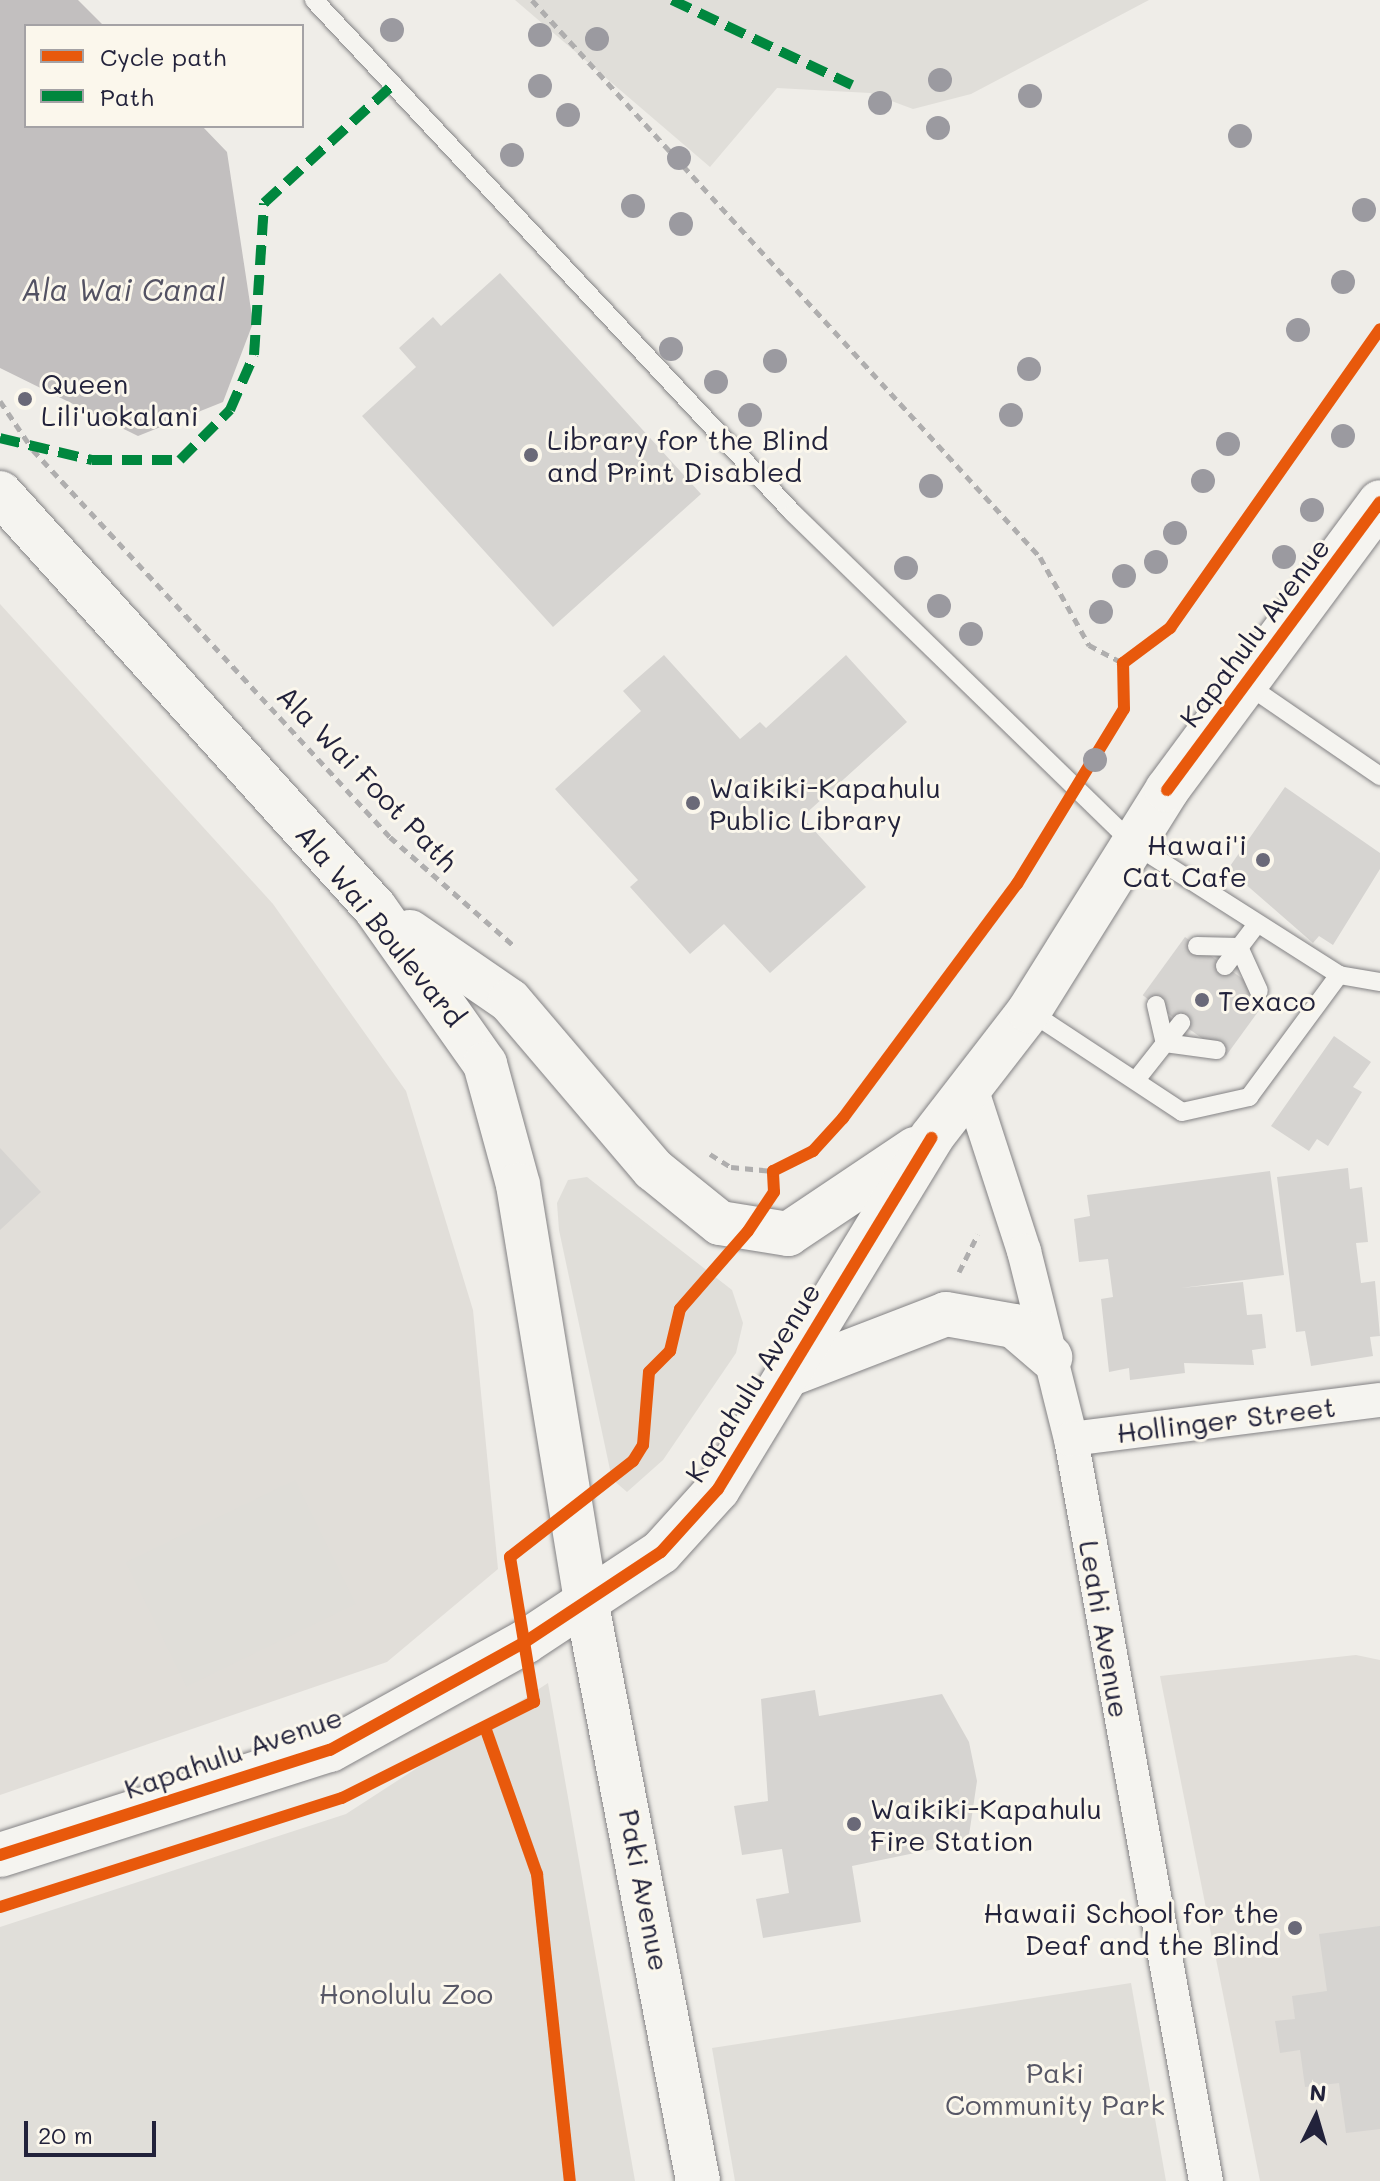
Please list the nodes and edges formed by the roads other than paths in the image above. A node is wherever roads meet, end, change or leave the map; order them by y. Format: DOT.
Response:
graph roads {
  1 [pos="314,0"];
  2 [pos="0,493"];
  3 [pos="1379,506"];
  4 [pos="1246,684"];
  5 [pos="1380,776"];
  6 [pos="1132,843"];
  7 [pos="375,908"];
  8 [pos="1257,924"];
  9 [pos="1197,946"];
  10 [pos="1239,947"];
  11 [pos="1225,966"];
  12 [pos="1339,975"];
  13 [pos="1380,982"];
  14 [pos="1259,991"];
  15 [pos="1156,1005"];
  16 [pos="1029,1011"];
  17 [pos="1181,1023"];
  18 [pos="1165,1043"];
  19 [pos="1217,1050"];
  20 [pos="1136,1080"];
  21 [pos="970,1085"];
  22 [pos="931,1138"];
  23 [pos="1050,1357"];
  24 [pos="788,1375"];
  25 [pos="1380,1400"];
  26 [pos="1071,1439"];
  27 [pos="586,1600"];
  28 [pos="0,1855"];
  29 [pos="698,2181"];
  30 [pos="1206,2181"];
  1 -- 6 [label="lane"];
  2 -- 7 [label="main road, Ala Wai Boulevard"];
  3 -- 4 [label="main road, Kapahulu Avenue"];
  4 -- 5 [label="lane"];
  4 -- 6 [label="main road, Kapahulu Avenue"];
  6 -- 8 [label="lane"];
  6 -- 16 [label="main road, Kapahulu Avenue"];
  7 -- 22 [label="main road"];
  7 -- 27 [label="main road, Ala Wai Boulevard"];
  8 -- 10 [label="lane"];
  8 -- 12 [label="lane"];
  9 -- 10 [label="lane"];
  10 -- 11 [label="lane"];
  10 -- 14 [label="lane"];
  12 -- 13 [label="lane"];
  12 -- 20 [label="lane"];
  15 -- 18 [label="lane"];
  16 -- 20 [label="lane"];
  16 -- 21 [label="main road, Kapahulu Avenue"];
  17 -- 18 [label="lane"];
  18 -- 19 [label="lane"];
  18 -- 20 [label="lane"];
  21 -- 22 [label="main road, Kapahulu Avenue"];
  21 -- 23 [label="street, Leahi Avenue"];
  22 -- 24 [label="main road, Kapahulu Avenue"];
  23 -- 24 [label="main road"];
  23 -- 26 [label="street, Leahi Avenue"];
  24 -- 27 [label="main road, Kapahulu Avenue"];
  25 -- 26 [label="street, Hollinger Street"];
  26 -- 30 [label="street, Leahi Avenue"];
  27 -- 28 [label="main road, Kapahulu Avenue"];
  27 -- 29 [label="main road, Paki Avenue"];
}
